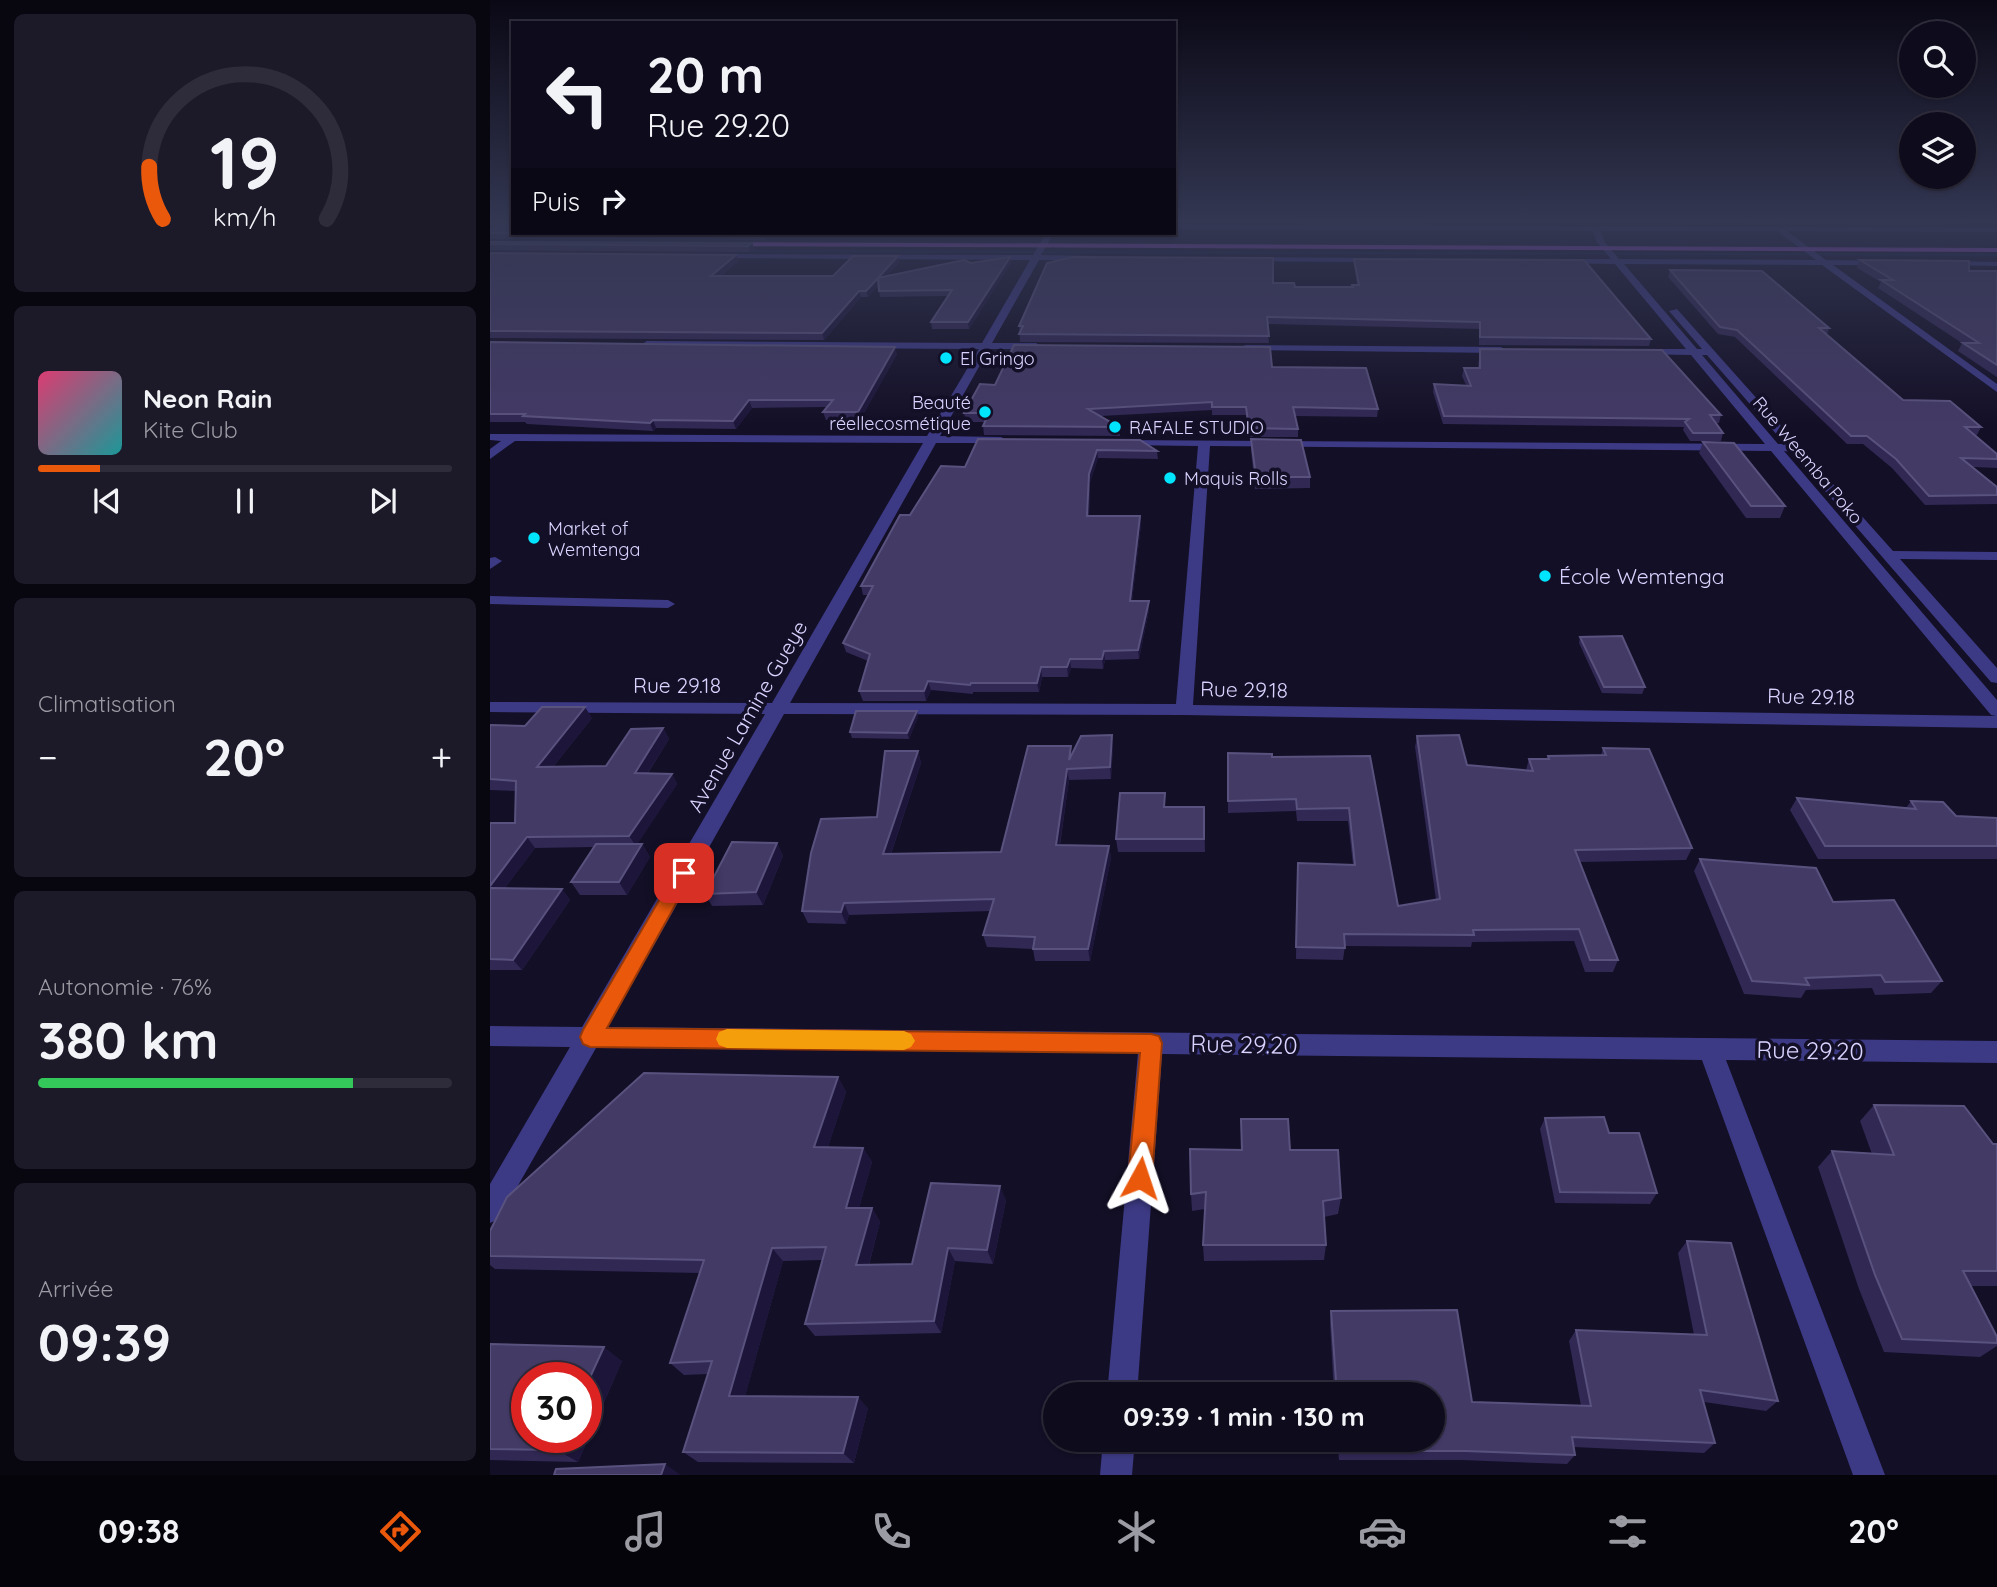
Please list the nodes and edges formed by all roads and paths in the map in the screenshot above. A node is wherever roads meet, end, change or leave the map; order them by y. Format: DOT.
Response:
graph roads {
  1 [pos="1018,289"];
  2 [pos="1644,289"];
  3 [pos="1655,289"];
  4 [pos="1859,289"];
  5 [pos="641,344"];
  6 [pos="985,346"];
  7 [pos="1041,346"];
  8 [pos="1235,348"];
  9 [pos="1513,351"];
  10 [pos="1624,352"];
  11 [pos="1694,352"];
  12 [pos="1711,352"];
  13 [pos="1997,389"];
  14 [pos="490,437"];
  15 [pos="513,438"];
  16 [pos="931,439"];
  17 [pos="1013,440"];
  18 [pos="1108,442"];
  19 [pos="1204,443"];
  20 [pos="1775,448"];
  21 [pos="1795,448"];
  22 [pos="490,455"];
  23 [pos="1890,555"];
  24 [pos="1997,556"];
  25 [pos="490,600"];
  26 [pos="668,604"];
  27 [pos="1997,678"];
  28 [pos="490,707"];
  29 [pos="778,709"];
  30 [pos="1184,710"];
  31 [pos="1997,711"];
  32 [pos="1997,722"];
  33 [pos="490,1036"];
  34 [pos="590,1037"];
  35 [pos="1151,1043"];
  36 [pos="1710,1049"];
  37 [pos="1997,1052"];
  38 [pos="490,1210"];
  39 [pos="1123,1382"];
  40 [pos="1118,1452"];
  41 [pos="1116,1475"];
  42 [pos="1868,1475"];
  1 -- 6 [label="street, Avenue Lamine Gueye"];
  2 -- 11 [label="street, Rue Weemba Poko"];
  3 -- 12 [label="street, Rue Weemba Poko"];
  4 -- 13 [label="street"];
  5 -- 6 [label="street"];
  6 -- 7 [label="street"];
  6 -- 16 [label="street, Avenue Lamine Gueye"];
  8 -- 9 [label="street"];
  10 -- 11 [label="street"];
  11 -- 12 [label="street"];
  11 -- 20 [label="street, Rue Weemba Poko"];
  12 -- 21 [label="street, Rue Weemba Poko"];
  14 -- 15 [label="street"];
  15 -- 16 [label="street"];
  15 -- 22 [label="street"];
  16 -- 17 [label="street"];
  16 -- 29 [label="street, Avenue Lamine Gueye"];
  18 -- 19 [label="street"];
  19 -- 20 [label="street"];
  19 -- 30 [label="street"];
  20 -- 21 [label="street"];
  20 -- 31 [label="street, Rue Weemba Poko"];
  21 -- 23 [label="street, Rue Weemba Poko"];
  23 -- 24 [label="street"];
  23 -- 27 [label="street, Rue Weemba Poko"];
  25 -- 26 [label="street"];
  28 -- 29 [label="street, Rue 29.18"];
  29 -- 30 [label="street, Rue 29.18"];
  29 -- 34 [label="street, Avenue Lamine Gueye"];
  30 -- 32 [label="street, Rue 29.18"];
  33 -- 34 [label="street, Rue 29.20"];
  34 -- 35 [label="street, Rue 29.20"];
  34 -- 38 [label="street, Avenue Lamine Gueye"];
  35 -- 36 [label="street, Rue 29.20"];
  35 -- 39 [label="street"];
  36 -- 37 [label="street, Rue 29.20"];
  36 -- 42 [label="street"];
  40 -- 41 [label="street"];
}
